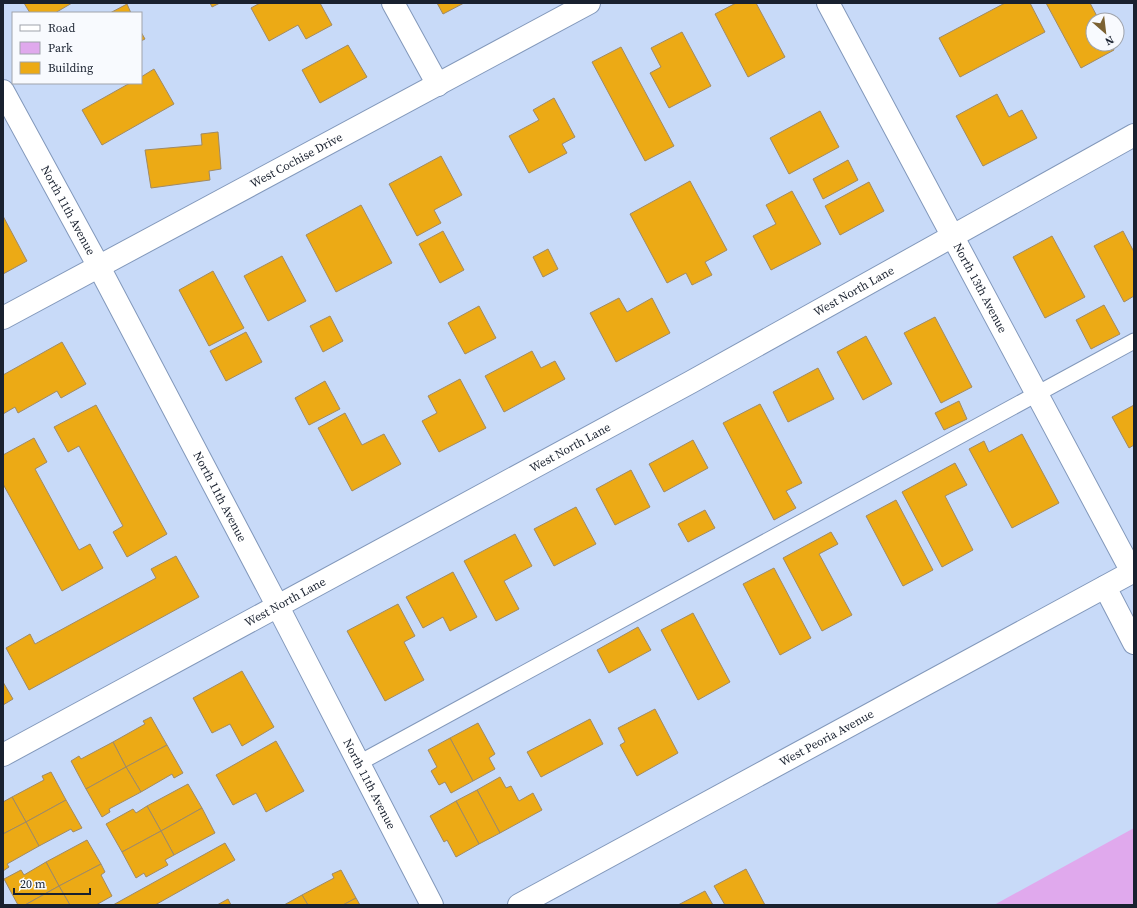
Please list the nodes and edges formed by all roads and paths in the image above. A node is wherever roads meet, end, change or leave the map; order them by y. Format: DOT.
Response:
graph roads {
  1 [pos="393,3"];
  2 [pos="589,3"];
  3 [pos="828,3"];
  4 [pos="438,85"];
  5 [pos="3,91"];
  6 [pos="1134,135"];
  7 [pos="952,236"];
  8 [pos="99,267"];
  9 [pos="3,318"];
  10 [pos="1134,341"];
  11 [pos="1037,393"];
  12 [pos="1133,571"];
  13 [pos="1104,587"];
  14 [pos="277,605"];
  15 [pos="1134,644"];
  16 [pos="3,754"];
  17 [pos="359,763"];
  18 [pos="432,905"];
  19 [pos="519,905"];
  1 -- 4 [label="street"];
  2 -- 4 [label="street, West Cochise Drive"];
  3 -- 7 [label="street, North 13th Avenue"];
  4 -- 8 [label="street, West Cochise Drive"];
  5 -- 8 [label="street, North 11th Avenue"];
  6 -- 7 [label="street, West North Lane"];
  7 -- 11 [label="street, North 13th Avenue"];
  7 -- 14 [label="street, West North Lane"];
  8 -- 9 [label="street, West Cochise Drive"];
  8 -- 14 [label="street, North 11th Avenue"];
  10 -- 11 [label="lane"];
  11 -- 12 [label="street, North 13th Avenue"];
  11 -- 17 [label="lane"];
  12 -- 13 [label="street, West Peoria Avenue"];
  13 -- 15 [label="street"];
  13 -- 19 [label="street, West Peoria Avenue"];
  14 -- 16 [label="street, West North Lane"];
  14 -- 17 [label="street, North 11th Avenue"];
  17 -- 18 [label="street, North 11th Avenue"];
}
